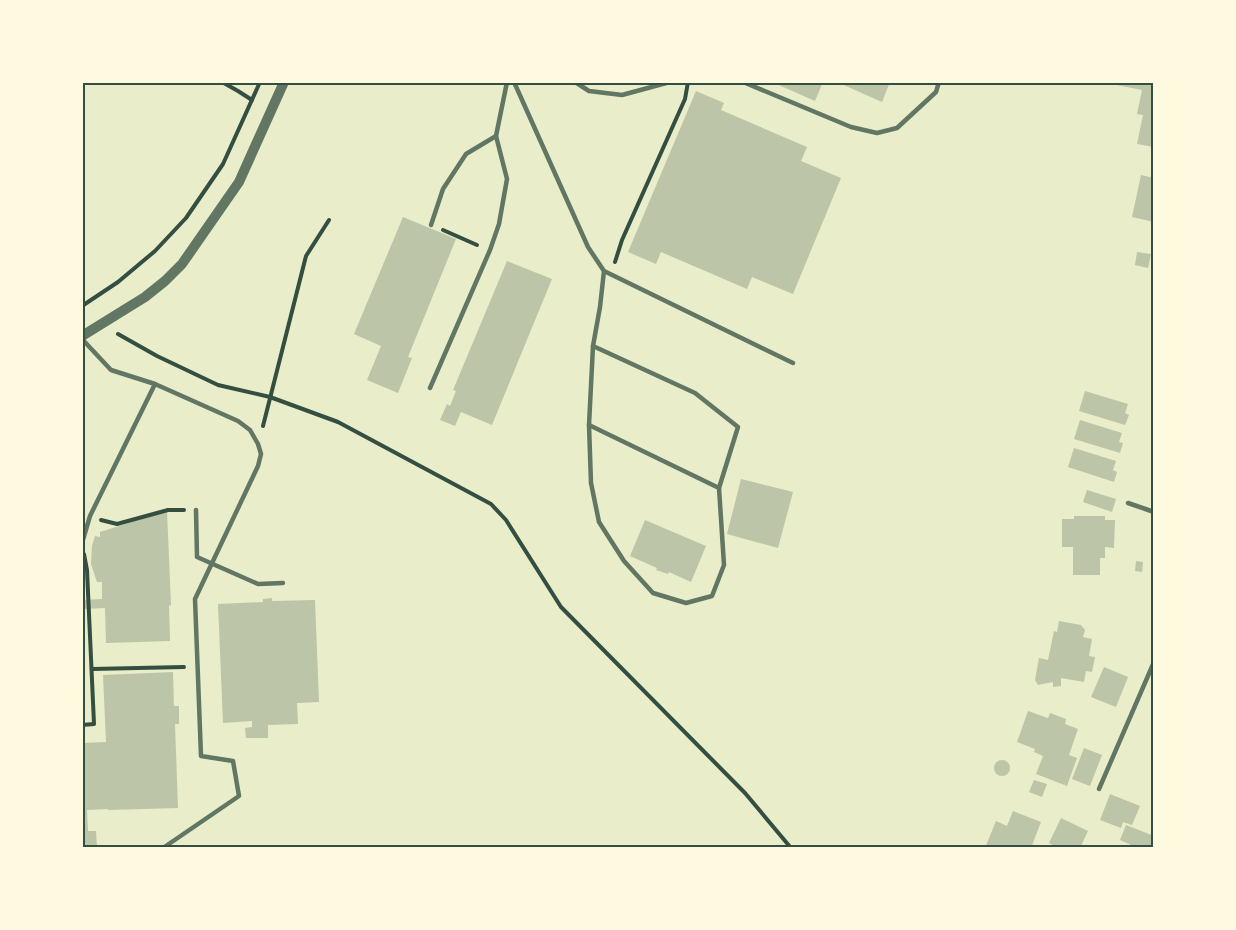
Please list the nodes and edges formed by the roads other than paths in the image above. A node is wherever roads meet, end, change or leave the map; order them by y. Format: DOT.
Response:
graph roads {
  1 [pos="284,82"];
  2 [pos="507,82"];
  3 [pos="514,82"];
  4 [pos="575,82"];
  5 [pos="670,82"];
  6 [pos="743,82"];
  7 [pos="939,82"];
  8 [pos="496,136"];
  9 [pos="431,225"];
  10 [pos="604,271"];
  11 [pos="82,338"];
  12 [pos="593,346"];
  13 [pos="793,363"];
  14 [pos="155,384"];
  15 [pos="430,388"];
  16 [pos="589,425"];
  17 [pos="719,488"];
  18 [pos="1128,502"];
  19 [pos="196,510"];
  20 [pos="1154,512"];
  21 [pos="82,543"];
  22 [pos="211,564"];
  23 [pos="283,583"];
  24 [pos="1154,662"];
  25 [pos="1099,789"];
  26 [pos="163,848"];
  1 -- 11 [label="street"];
  2 -- 8 [label="lane"];
  3 -- 10 [label="lane"];
  4 -- 5 [label="lane"];
  6 -- 7 [label="lane"];
  8 -- 9 [label="lane"];
  8 -- 15 [label="lane"];
  10 -- 12 [label="lane"];
  10 -- 13 [label="lane"];
  11 -- 14 [label="lane"];
  12 -- 16 [label="lane"];
  12 -- 17 [label="lane"];
  14 -- 21 [label="lane"];
  14 -- 22 [label="lane"];
  16 -- 17 [label="lane"];
  16 -- 17 [label="lane"];
  18 -- 20 [label="lane"];
  19 -- 22 [label="lane"];
  22 -- 23 [label="lane"];
  22 -- 26 [label="lane"];
  24 -- 25 [label="lane"];
}
